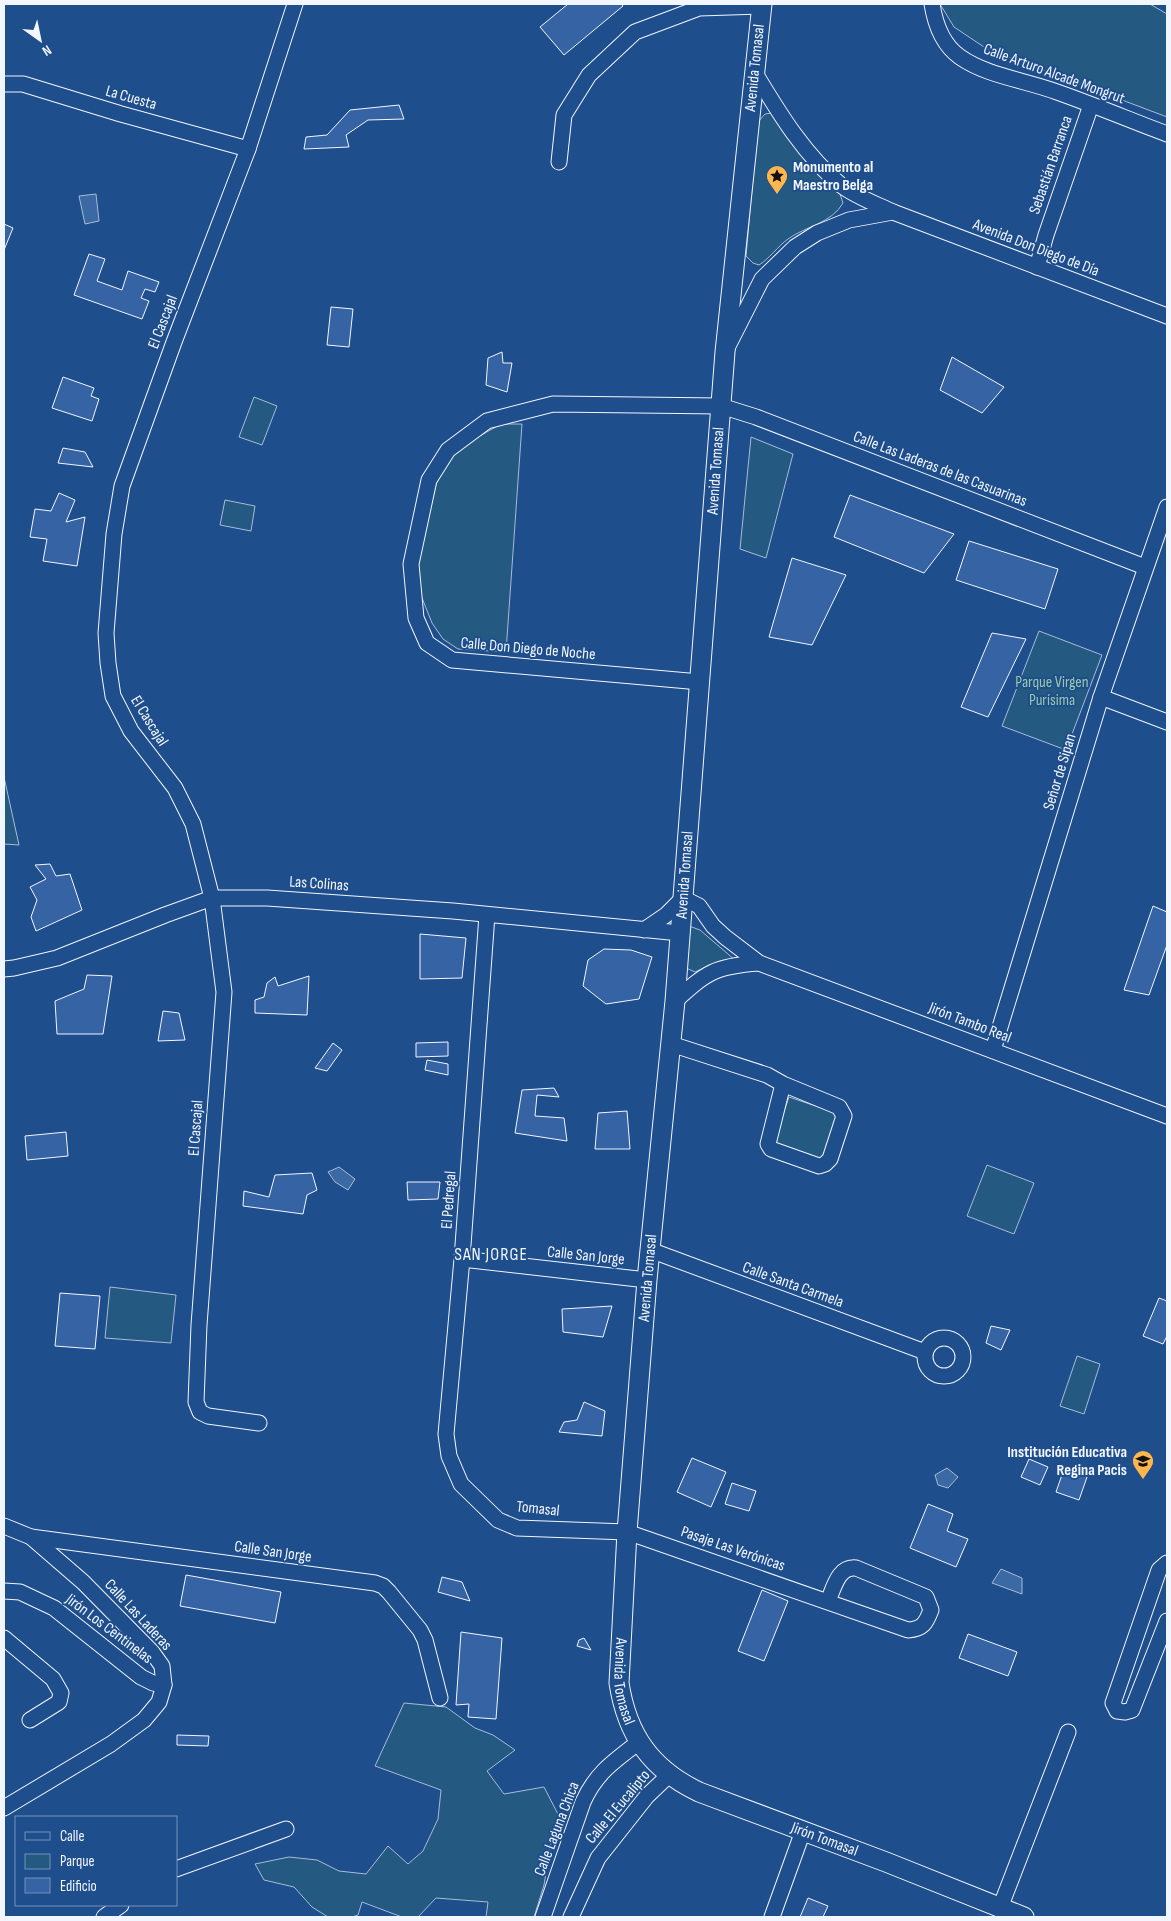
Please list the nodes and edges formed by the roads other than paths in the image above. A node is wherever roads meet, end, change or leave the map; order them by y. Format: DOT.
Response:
graph roads {
  1 [pos="294,4"];
  2 [pos="932,4"];
  3 [pos="762,5"];
  4 [pos="755,73"];
  5 [pos="4,84"];
  6 [pos="1091,105"];
  7 [pos="1167,134"];
  8 [pos="248,148"];
  9 [pos="559,162"];
  10 [pos="893,212"];
  11 [pos="1037,266"];
  12 [pos="1167,316"];
  13 [pos="725,352"];
  14 [pos="721,406"];
  15 [pos="1167,507"];
  16 [pos="1145,567"];
  17 [pos="700,682"];
  18 [pos="1101,697"];
  19 [pos="1167,722"];
  20 [pos="212,898"];
  21 [pos="683,898"];
  22 [pos="487,915"];
  23 [pos="644,930"];
  24 [pos="680,933"];
  25 [pos="760,963"];
  26 [pos="4,969"];
  27 [pos="675,1002"];
  28 [pos="671,1044"];
  29 [pos="993,1050"];
  30 [pos="783,1084"];
  31 [pos="1167,1116"];
  32 [pos="650,1250"];
  33 [pos="462,1260"];
  34 [pos="647,1280"];
  35 [pos="925,1352"];
  36 [pos="259,1423"];
  37 [pos="461,1484"];
  38 [pos="4,1526"];
  39 [pos="627,1532"];
  40 [pos="31,1537"];
  41 [pos="1167,1563"];
  42 [pos="4,1591"];
  43 [pos="828,1601"];
  44 [pos="1167,1621"];
  45 [pos="4,1638"];
  46 [pos="1163,1647"];
  47 [pos="164,1685"];
  48 [pos="440,1698"];
  49 [pos="30,1720"];
  50 [pos="1068,1732"];
  51 [pos="639,1742"];
  52 [pos="668,1775"];
  53 [pos="4,1808"];
  54 [pos="286,1829"];
  55 [pos="803,1831"];
  56 [pos="178,1868"];
  57 [pos="120,1906"];
  58 [pos="1000,1908"];
  59 [pos="104,1917"];
  60 [pos="543,1917"];
  61 [pos="571,1917"];
  62 [pos="772,1917"];
  63 [pos="1024,1917"];
  1 -- 8 [label="street, El Cascajal"];
  2 -- 6 [label="street, Calle Arturo Alcade Mongrut"];
  3 -- 4 [label="street, Avenida Tomasal"];
  3 -- 9 [label="street"];
  4 -- 10 [label="street, Avenida Don Diego de Día"];
  4 -- 13 [label="street, Avenida Tomasal"];
  5 -- 8 [label="street, La Cuesta"];
  6 -- 7 [label="street, Calle Arturo Alcade Mongrut"];
  6 -- 11 [label="street, Sebastián Barranca"];
  8 -- 20 [label="street, El Cascajal"];
  10 -- 11 [label="street, Avenida Don Diego de Día"];
  10 -- 13 [label="street"];
  11 -- 12 [label="street, Avenida Don Diego de Día"];
  13 -- 14 [label="street, Avenida Tomasal"];
  14 -- 16 [label="street, Calle Las Laderas de las Casuarinas"];
  14 -- 17 [label="street, Avenida Tomasal"];
  14 -- 17 [label="street, Calle Don Diego de Noche"];
  15 -- 16 [label="street, Señor de Sipan"];
  16 -- 18 [label="street, Señor de Sipan"];
  17 -- 21 [label="street, Avenida Tomasal"];
  18 -- 19 [label="street"];
  18 -- 29 [label="street, Señor de Sipan"];
  20 -- 22 [label="street, Las Colinas"];
  20 -- 26 [label="street, Las Colinas"];
  20 -- 36 [label="street, El Cascajal"];
  21 -- 23 [label="street"];
  21 -- 24 [label="street, Avenida Tomasal"];
  21 -- 25 [label="street, Jirón Tambo Real"];
  22 -- 23 [label="street, Las Colinas"];
  22 -- 33 [label="street, El Pedregal"];
  23 -- 24 [label="street, Las Colinas"];
  24 -- 27 [label="street, Avenida Tomasal"];
  25 -- 27 [label="street, Jirón Tambo Real"];
  25 -- 29 [label="street, Jirón Tambo Real"];
  27 -- 28 [label="street, Avenida Tomasal"];
  28 -- 30 [label="street"];
  28 -- 32 [label="street, Avenida Tomasal"];
  29 -- 31 [label="street, Jirón Tambo Real"];
  30 -- 30 [label="street"];
  32 -- 34 [label="street, Avenida Tomasal"];
  32 -- 35 [label="street, Calle Santa Carmela"];
  33 -- 34 [label="street, Calle San Jorge"];
  33 -- 37 [label="street, El Pedregal"];
  34 -- 39 [label="street, Avenida Tomasal"];
  37 -- 39 [label="street, Tomasal"];
  38 -- 40 [label="street, Calle Las Laderas"];
  39 -- 43 [label="street, Pasaje Las Verónicas"];
  39 -- 51 [label="street, Avenida Tomasal"];
  40 -- 47 [label="street, Calle Las Laderas"];
  40 -- 48 [label="street, Calle San Jorge"];
  41 -- 46 [label="street"];
  42 -- 47 [label="street, Jirón Los Centinelas"];
  43 -- 43 [label="street, Pasaje Las Verónicas"];
  44 -- 46 [label="street"];
  45 -- 49 [label="street"];
  47 -- 53 [label="street"];
  50 -- 58 [label="street"];
  51 -- 52 [label="street, Jirón Tomasal"];
  51 -- 60 [label="street, Calle Laguna Chica"];
  52 -- 55 [label="street, Jirón Tomasal"];
  52 -- 61 [label="street, Calle El Eucalipto"];
  54 -- 56 [label="street"];
  55 -- 58 [label="street, Jirón Tomasal"];
  55 -- 62 [label="street"];
  57 -- 59 [label="street"];
  58 -- 63 [label="street, Jirón Tomasal"];
}
